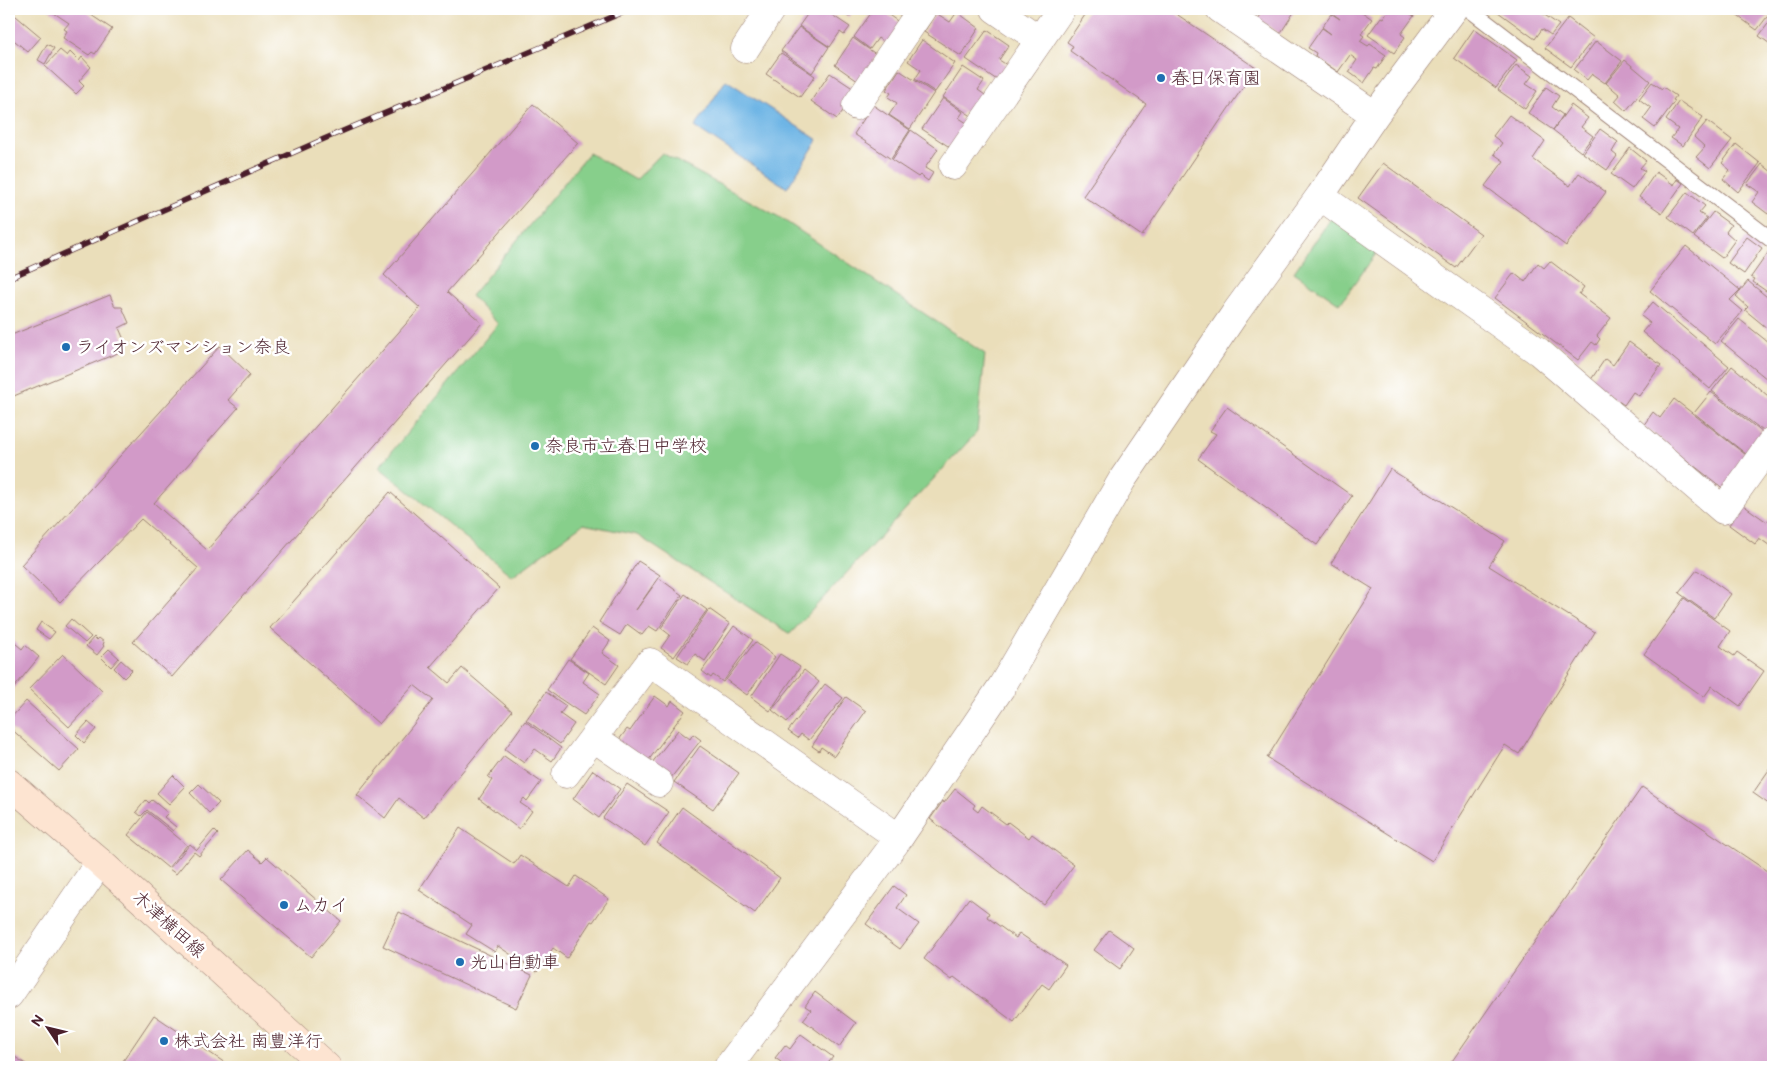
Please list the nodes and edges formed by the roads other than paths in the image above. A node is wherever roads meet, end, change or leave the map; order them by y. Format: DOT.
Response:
graph roads {
  1 [pos="771,9"];
  2 [pos="922,9"];
  3 [pos="995,9"];
  4 [pos="1061,9"];
  5 [pos="1220,9"];
  6 [pos="1454,9"];
  7 [pos="1469,9"];
  8 [pos="1040,40"];
  9 [pos="745,49"];
  10 [pos="856,106"];
  11 [pos="1375,115"];
  12 [pos="954,166"];
  13 [pos="1320,196"];
  14 [pos="1773,241"];
  15 [pos="1773,440"];
  16 [pos="594,738"];
  17 [pos="566,774"];
  18 [pos="9,782"];
  19 [pos="659,783"];
  20 [pos="899,838"];
  21 [pos="100,862"];
  22 [pos="9,995"];
  23 [pos="327,1067"];
  24 [pos="728,1067"];
  1 -- 9 [label="street"];
  2 -- 10 [label="street"];
  3 -- 8 [label="street"];
  4 -- 8 [label="street"];
  5 -- 11 [label="street"];
  6 -- 11 [label="street"];
  7 -- 14 [label="lane"];
  8 -- 12 [label="street"];
  11 -- 13 [label="street"];
  13 -- 15 [label="street"];
  13 -- 20 [label="street"];
  16 -- 17 [label="street"];
  16 -- 19 [label="street"];
  16 -- 20 [label="street"];
  18 -- 21 [label="main road, 木津横田線"];
  20 -- 24 [label="street"];
  21 -- 22 [label="street"];
  21 -- 23 [label="main road, 木津横田線"];
}
